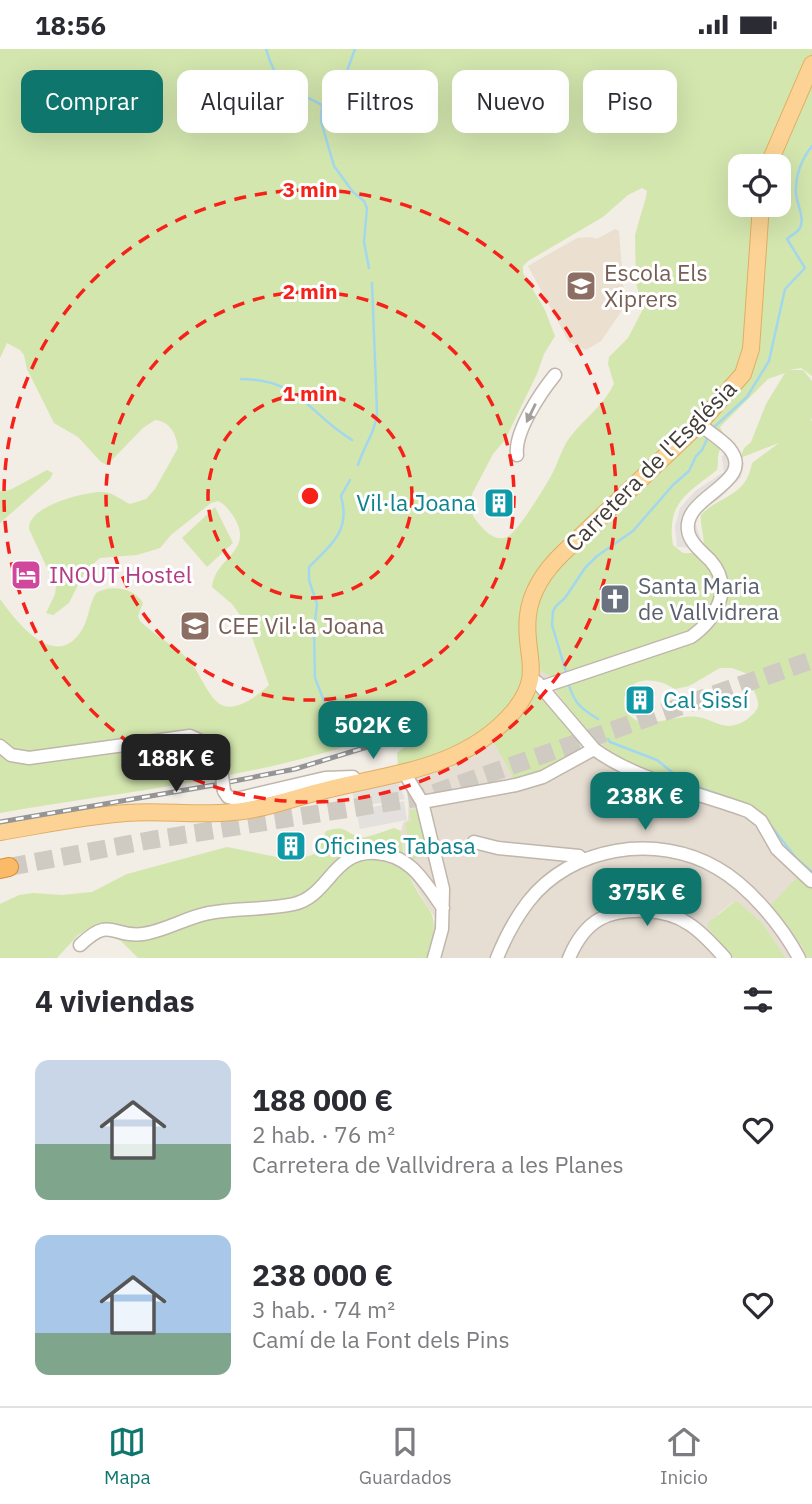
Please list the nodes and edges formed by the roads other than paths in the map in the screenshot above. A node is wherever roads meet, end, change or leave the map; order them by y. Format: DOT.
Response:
graph roads {
  1 [pos="812,64"];
  2 [pos="773,154"];
  3 [pos="760,217"];
  4 [pos="555,375"];
  5 [pos="699,424"];
  6 [pos="517,456"];
  7 [pos="537,682"];
  8 [pos="0,746"];
  9 [pos="598,752"];
  10 [pos="405,774"];
  11 [pos="358,782"];
  12 [pos="422,802"];
  13 [pos="0,832"];
  14 [pos="474,842"];
  15 [pos="583,860"];
  16 [pos="811,881"];
  17 [pos="443,908"];
  18 [pos="80,946"];
  19 [pos="434,958"];
  20 [pos="497,958"];
  21 [pos="569,958"];
  22 [pos="725,958"];
  23 [pos="799,958"];
  1 -- 2 [label="main road"];
  3 -- 5 [label="main road, Carretera de l'Església"];
  4 -- 6 [label="street, one-way"];
  5 -- 7 [label="main road, Carretera de l'Església"];
  5 -- 7 [label="street"];
  7 -- 9 [label="street"];
  7 -- 10 [label="main road"];
  8 -- 11 [label="street, bridge"];
  9 -- 12 [label="street"];
  9 -- 16 [label="street"];
  10 -- 11 [label="main road"];
  10 -- 12 [label="street"];
  11 -- 13 [label="main road"];
  12 -- 17 [label="street"];
  14 -- 15 [label="street"];
  15 -- 20 [label="street"];
  15 -- 23 [label="street"];
  17 -- 18 [label="street"];
  17 -- 19 [label="street"];
  21 -- 22 [label="street"];
}
